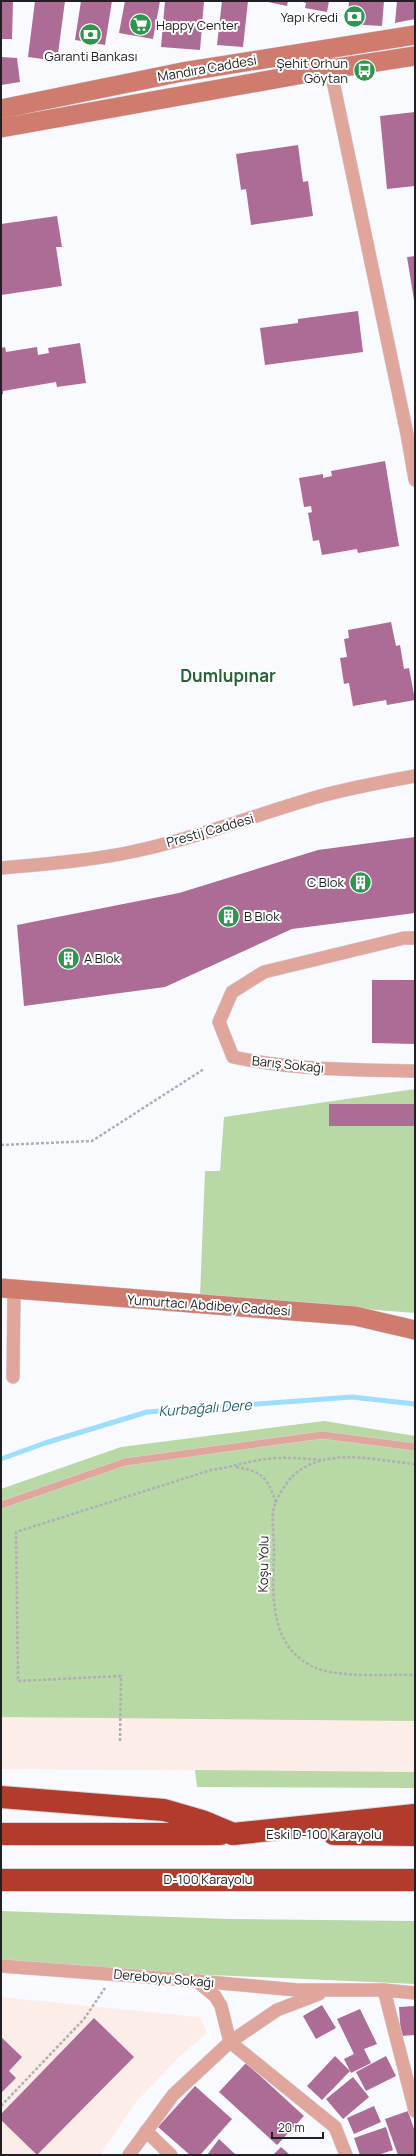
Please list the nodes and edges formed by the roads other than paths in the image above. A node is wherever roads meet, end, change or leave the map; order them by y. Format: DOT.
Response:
graph roads {
  1 [pos="415,35"];
  2 [pos="326,48"];
  3 [pos="415,56"];
  4 [pos="331,69"];
  5 [pos="1,109"];
  6 [pos="1,128"];
  7 [pos="411,434"];
  8 [pos="415,480"];
  9 [pos="415,776"];
  10 [pos="1,868"];
  11 [pos="415,938"];
  12 [pos="415,1071"];
  13 [pos="8,1289"];
  14 [pos="355,1316"];
  15 [pos="415,1321"];
  16 [pos="415,1330"];
  17 [pos="13,1377"];
  18 [pos="415,1447"];
  19 [pos="1,1505"];
  20 [pos="1,1798"];
  21 [pos="415,1815"];
  22 [pos="415,1818"];
  23 [pos="353,1820"];
  24 [pos="1,1834"];
  25 [pos="233,1834"];
  26 [pos="415,1835"];
  27 [pos="1,1880"];
  28 [pos="415,1880"];
  29 [pos="1,1966"];
  30 [pos="197,1981"];
  31 [pos="384,1990"];
  32 [pos="327,1992"];
  33 [pos="415,1993"];
  34 [pos="230,2042"];
  35 [pos="415,2111"];
  36 [pos="146,2131"];
  37 [pos="129,2155"];
  38 [pos="171,2155"];
  39 [pos="346,2155"];
  1 -- 2 [label="main road, Mandıra Caddesi"];
  2 -- 4 [label="street"];
  2 -- 5 [label="main road, Mandıra Caddesi"];
  3 -- 4 [label="main road, Mandıra Caddesi"];
  4 -- 6 [label="main road, Mandıra Caddesi"];
  4 -- 7 [label="street"];
  7 -- 8 [label="street"];
  9 -- 10 [label="street, Prestij Caddesi"];
  11 -- 12 [label="street, Barış Sokağı"];
  13 -- 14 [label="main road, Yumurtacı Abdibey Caddesi"];
  13 -- 17 [label="street"];
  14 -- 15 [label="main road"];
  14 -- 16 [label="main road, Yumurtacı Abdibey Caddesi"];
  18 -- 19 [label="lane"];
  20 -- 25 [label="highway"];
  21 -- 23 [label="highway"];
  22 -- 23 [label="highway"];
  23 -- 25 [label="highway"];
  24 -- 25 [label="highway"];
  25 -- 26 [label="highway, Eski D-100 Karayolu"];
  27 -- 28 [label="highway, D-100 Karayolu"];
  29 -- 30 [label="street, Dereboyu Sokağı"];
  30 -- 32 [label="street, Dereboyu Sokağı"];
  30 -- 34 [label="street"];
  31 -- 32 [label="street"];
  31 -- 33 [label="street"];
  31 -- 35 [label="street"];
  32 -- 34 [label="street"];
  34 -- 36 [label="street"];
  34 -- 39 [label="street"];
  36 -- 37 [label="street"];
  36 -- 38 [label="street"];
}
